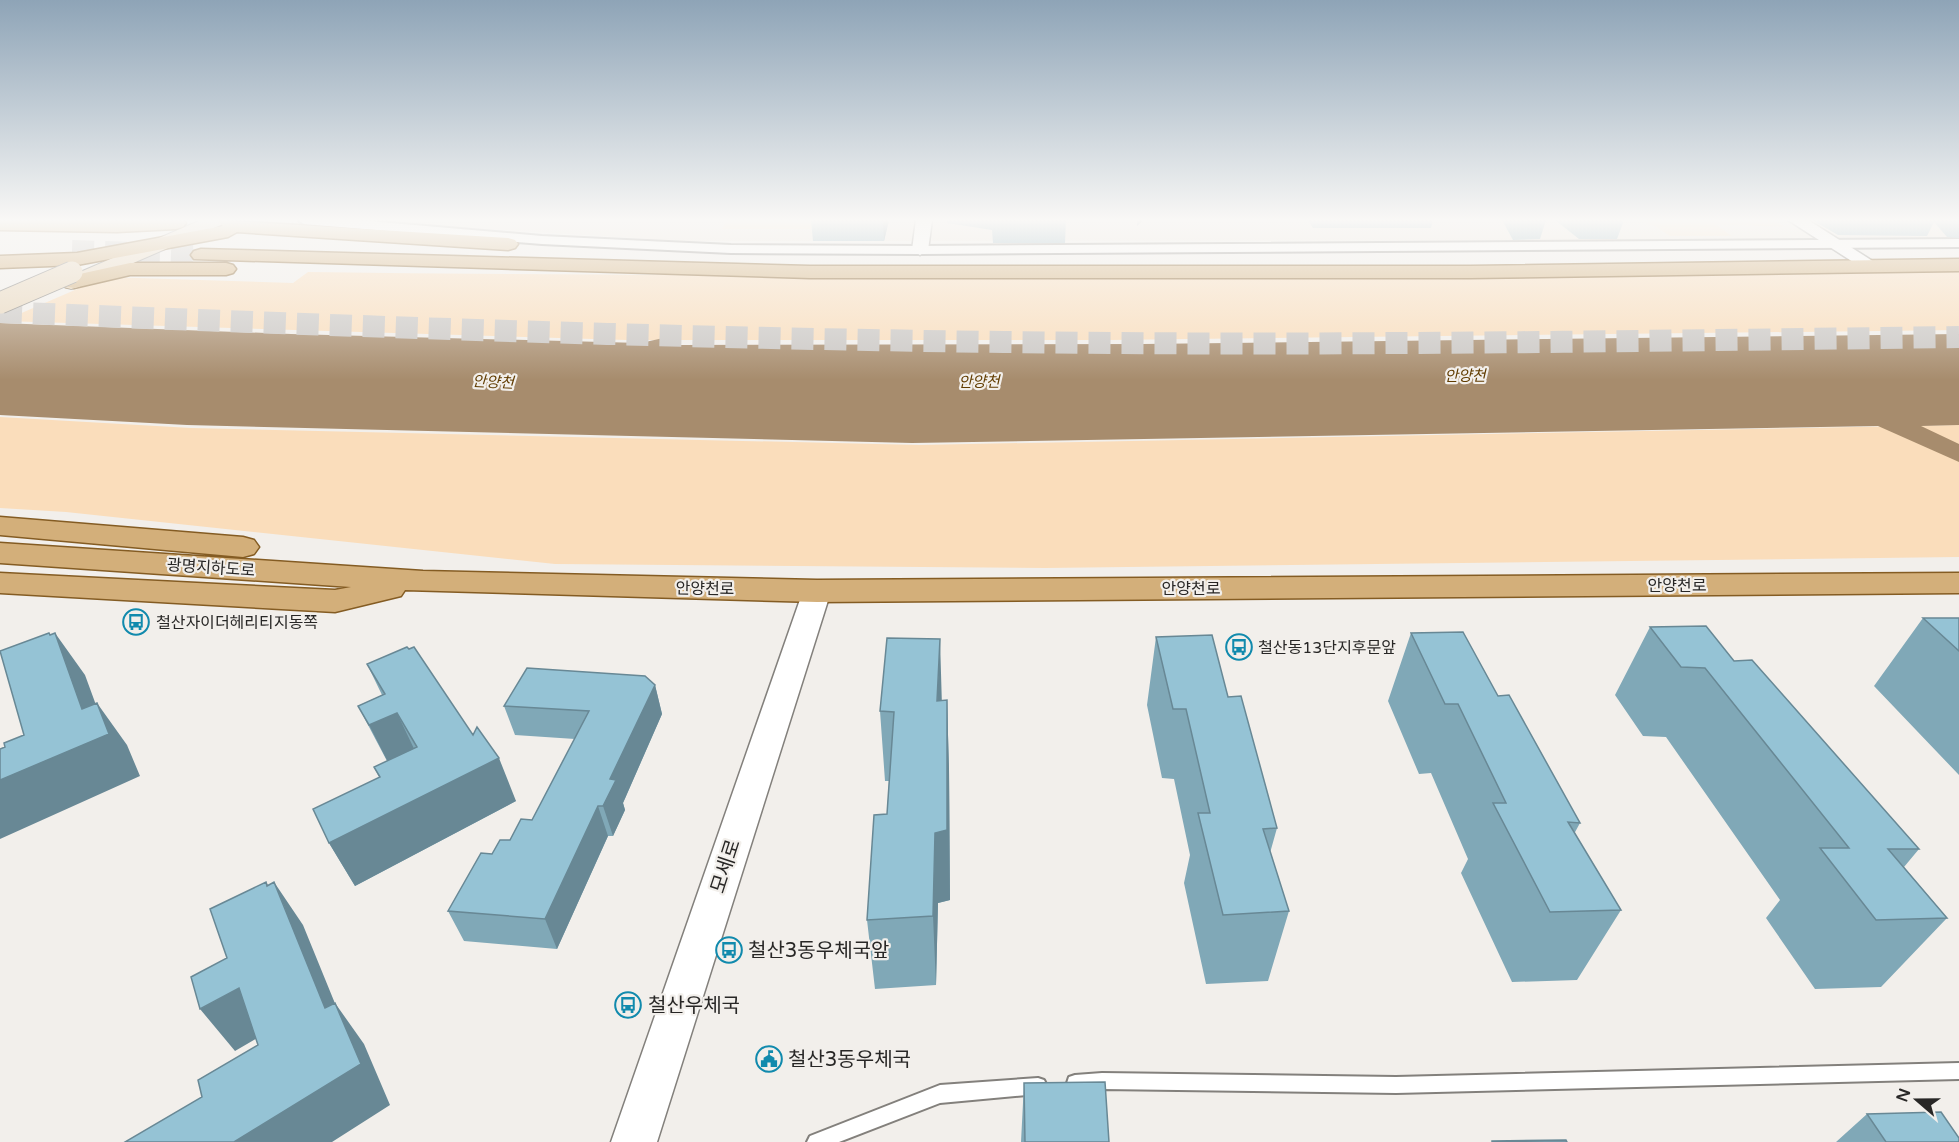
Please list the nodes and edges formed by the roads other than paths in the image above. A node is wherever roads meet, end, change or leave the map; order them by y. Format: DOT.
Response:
graph roads {
  1 [pos="60,273"];
  2 [pos="61,273"];
  3 [pos="82,273"];
  4 [pos="98,273"];
  5 [pos="104,273"];
  6 [pos="95,275"];
  7 [pos="43,285"];
  8 [pos="0,303"];
  9 [pos="0,314"];
  10 [pos="0,526"];
  11 [pos="0,553"];
  12 [pos="423,581"];
  13 [pos="1959,582"];
  14 [pos="0,583"];
  15 [pos="817,591"];
  16 [pos="1959,1071"];
  17 [pos="634,1142"];
  18 [pos="816,1142"];
  1 -- 7 [label="main road, bridge"];
  2 -- 9 [label="main road"];
  3 -- 6 [label="main road"];
  4 -- 6 [label="main road"];
  5 -- 6 [label="main road"];
  7 -- 8 [label="main road, bridge"];
  10 -- 12 [label="main road"];
  11 -- 12 [label="main road, 광명지하도로"];
  12 -- 14 [label="main road"];
  12 -- 15 [label="main road, 안양천로"];
  13 -- 15 [label="main road, 안양천로"];
  15 -- 17 [label="street, 모세로"];
  16 -- 18 [label="lane"];
}
